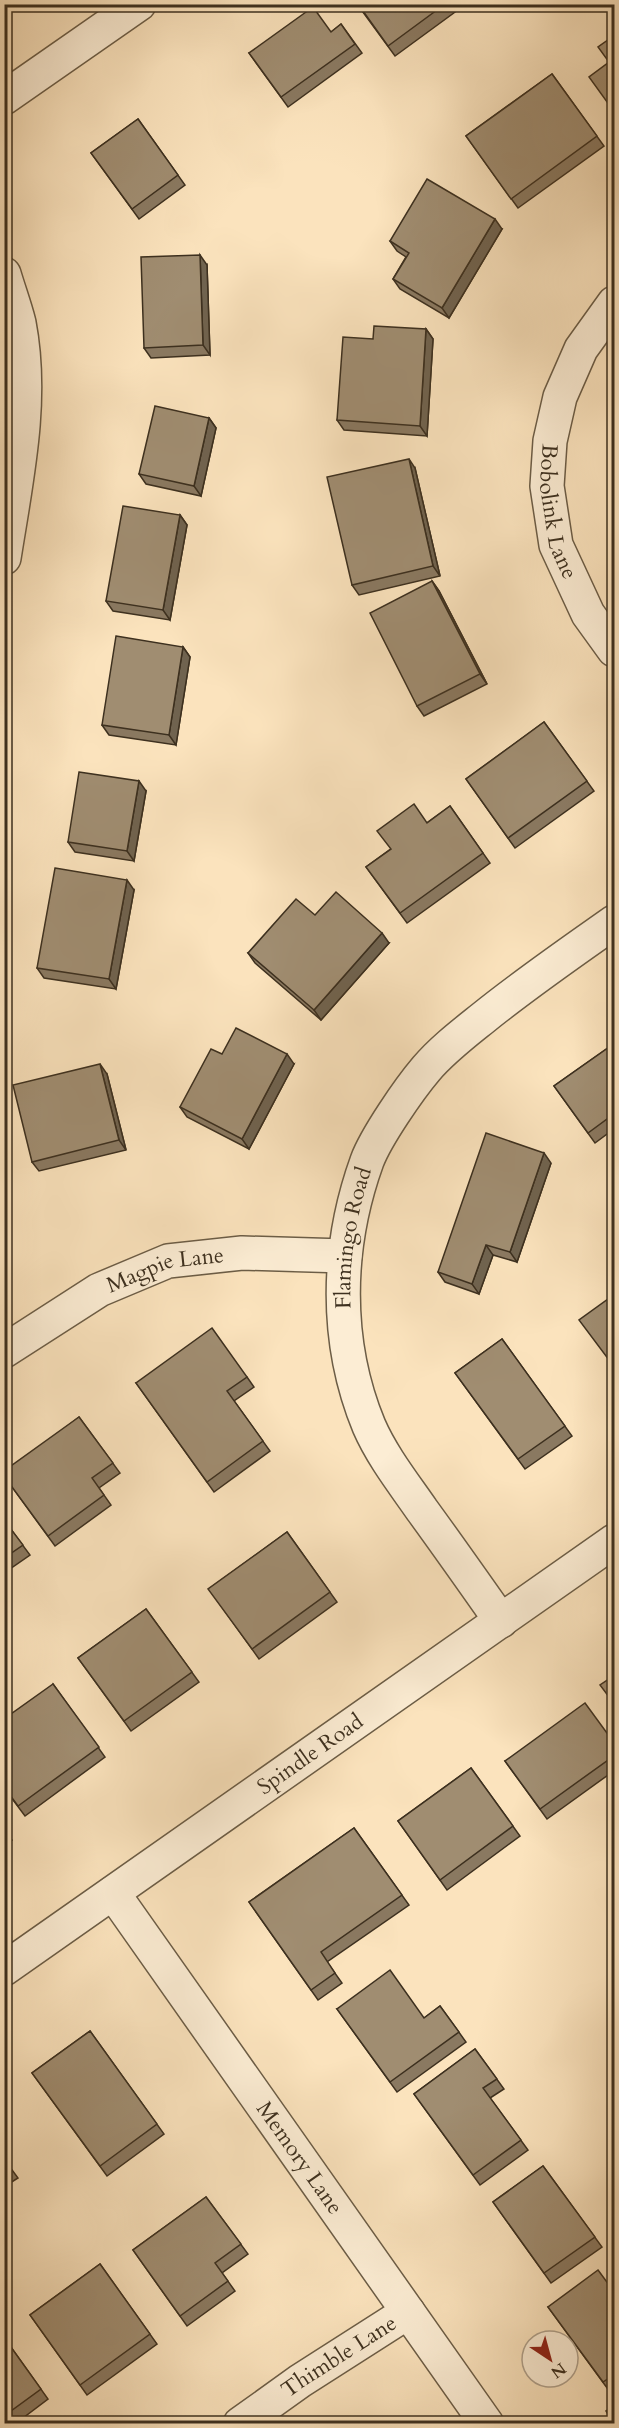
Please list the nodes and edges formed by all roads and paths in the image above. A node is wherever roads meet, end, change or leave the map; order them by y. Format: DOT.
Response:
graph roads {
  1 [pos="139,4"];
  2 [pos="4,98"];
  3 [pos="4,274"];
  4 [pos="615,303"];
  5 [pos="4,558"];
  6 [pos="615,650"];
  7 [pos="615,922"];
  8 [pos="345,1256"];
  9 [pos="9,1337"];
  10 [pos="615,1541"];
  11 [pos="501,1621"];
  12 [pos="113,1893"];
  13 [pos="4,1969"];
  14 [pos="408,2312"];
  15 [pos="240,2424"];
  16 [pos="487,2424"];
  1 -- 2 [label="street"];
  3 -- 5 [label="street"];
  4 -- 6 [label="street, Bobolink Lane"];
  7 -- 8 [label="street, Flamingo Road"];
  8 -- 9 [label="street, Magpie Lane"];
  8 -- 11 [label="street, Flamingo Road"];
  10 -- 11 [label="street, Spindle Road"];
  11 -- 12 [label="street, Spindle Road"];
  12 -- 13 [label="street, Spindle Road"];
  12 -- 14 [label="street, Memory Lane"];
  14 -- 15 [label="street, Thimble Lane"];
  14 -- 16 [label="street, Memory Lane"];
}
